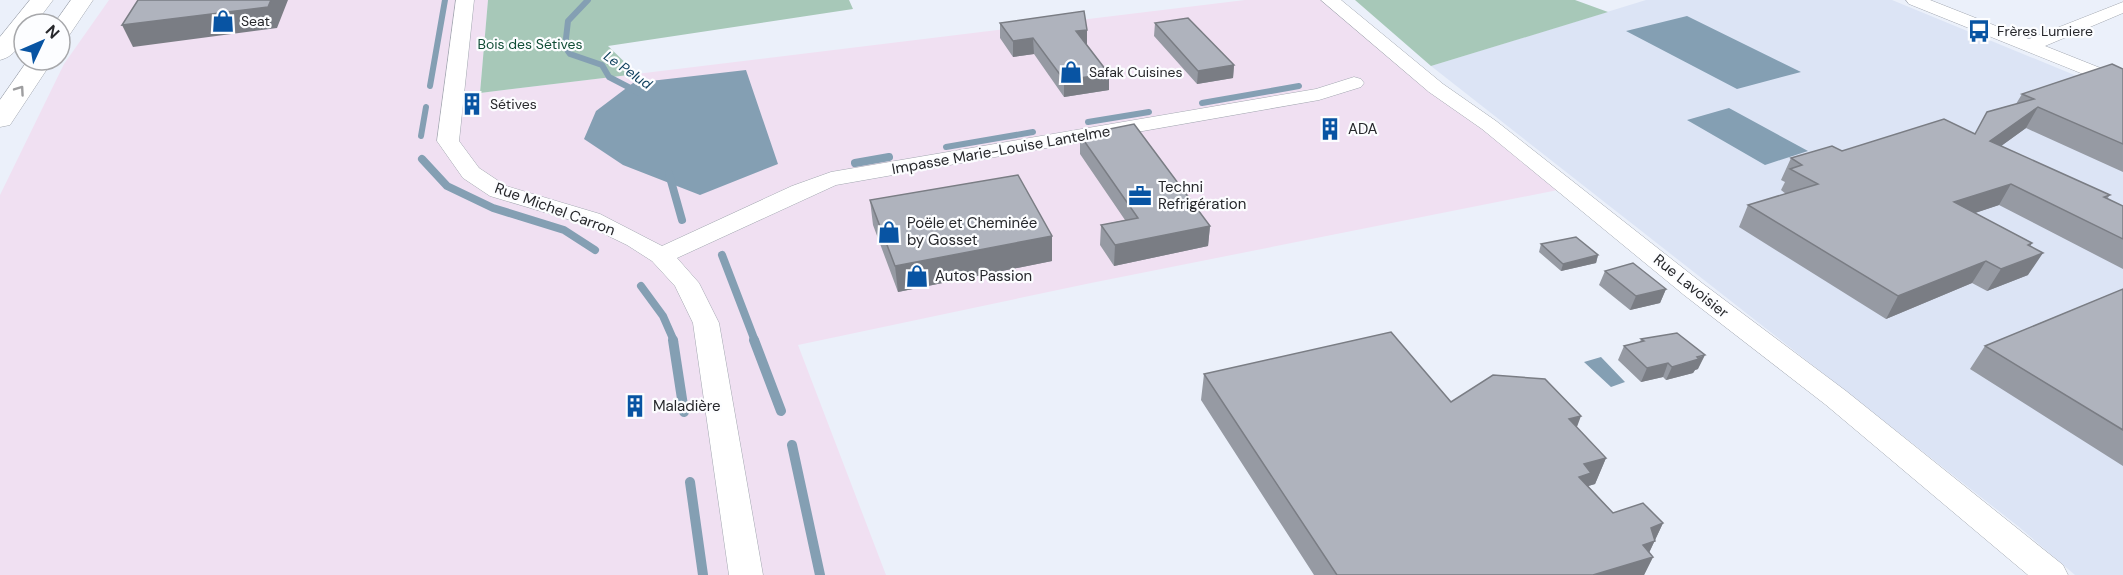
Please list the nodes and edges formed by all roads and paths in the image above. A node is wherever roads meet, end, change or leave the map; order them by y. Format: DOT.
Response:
graph roads {
  1 [pos="42,0"];
  2 [pos="82,0"];
  3 [pos="465,0"];
  4 [pos="1330,0"];
  5 [pos="1915,0"];
  6 [pos="2123,7"];
  7 [pos="72,15"];
  8 [pos="2029,46"];
  9 [pos="0,53"];
  10 [pos="33,72"];
  11 [pos="1354,83"];
  12 [pos="2123,84"];
  13 [pos="0,119"];
  14 [pos="661,256"];
  15 [pos="746,575"];
  16 [pos="2051,575"];
  1 -- 9 [label="main road"];
  2 -- 7 [label="main road"];
  3 -- 14 [label="street, Rue Michel Carron"];
  4 -- 16 [label="street, Rue Lavoisier"];
  5 -- 8 [label="street"];
  6 -- 8 [label="street"];
  8 -- 12 [label="street"];
  13 -- 10 [label="main road, one-way"];
  11 -- 14 [label="street, Impasse Marie-Louise Lantelme"];
  14 -- 15 [label="street, Rue Michel Carron"];
}
